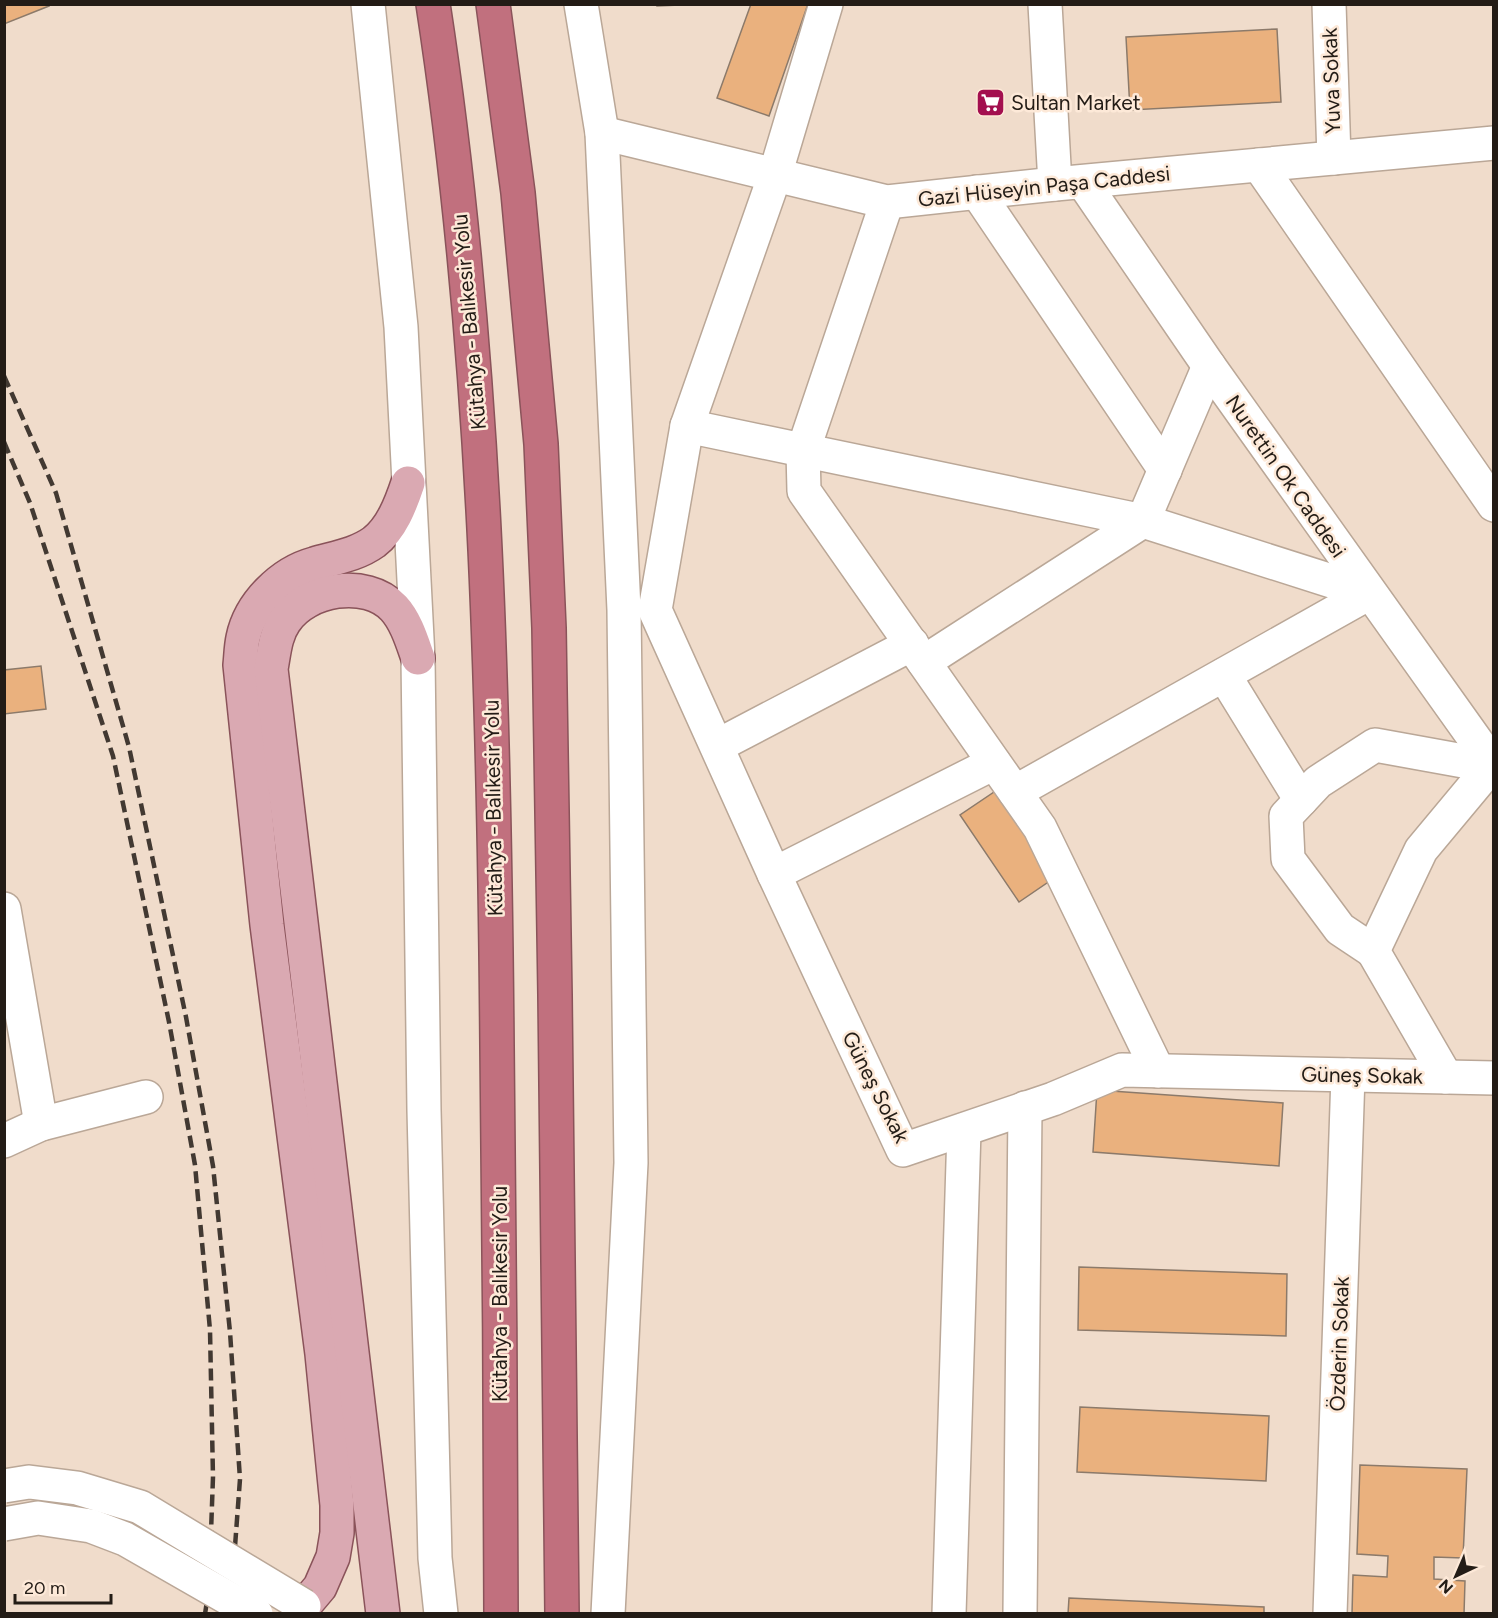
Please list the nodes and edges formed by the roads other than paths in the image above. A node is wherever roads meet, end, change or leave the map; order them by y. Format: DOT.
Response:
graph roads {
  1 [pos="368,4"];
  2 [pos="433,4"];
  3 [pos="493,4"];
  4 [pos="581,4"];
  5 [pos="826,4"];
  6 [pos="1045,4"];
  7 [pos="1329,4"];
  8 [pos="602,133"];
  9 [pos="1494,143"];
  10 [pos="1334,158"];
  11 [pos="1259,165"];
  12 [pos="775,175"];
  13 [pos="1069,183"];
  14 [pos="977,192"];
  15 [pos="887,202"];
  16 [pos="1209,366"];
  17 [pos="687,426"];
  18 [pos="803,451"];
  19 [pos="1165,470"];
  20 [pos="408,483"];
  21 [pos="1494,505"];
  22 [pos="1143,521"];
  23 [pos="1369,593"];
  24 [pos="918,653"];
  25 [pos="418,657"];
  26 [pos="1224,675"];
  27 [pos="717,746"];
  28 [pos="994,763"];
  29 [pos="1492,766"];
  30 [pos="1015,792"];
  31 [pos="1301,800"];
  32 [pos="774,874"];
  33 [pos="4,909"];
  34 [pos="1373,951"];
  35 [pos="1158,1071"];
  36 [pos="1348,1075"];
  37 [pos="1446,1077"];
  38 [pos="1494,1078"];
  39 [pos="146,1097"];
  40 [pos="1025,1108"];
  41 [pos="41,1124"];
  42 [pos="964,1130"];
  43 [pos="4,1142"];
  44 [pos="4,1486"];
  45 [pos="4,1524"];
  46 [pos="308,1611"];
  47 [pos="256,1614"];
  48 [pos="383,1614"];
  49 [pos="441,1614"];
  50 [pos="501,1614"];
  51 [pos="562,1614"];
  52 [pos="608,1614"];
  53 [pos="949,1614"];
  54 [pos="1020,1614"];
  55 [pos="1330,1614"];
  1 -- 20 [label="street"];
  2 -- 50 [label="highway, Kütahya - Balıkesir Yolu"];
  3 -- 51 [label="highway"];
  4 -- 8 [label="street"];
  5 -- 12 [label="street"];
  6 -- 13 [label="street"];
  7 -- 10 [label="street, Yuva Sokak"];
  8 -- 12 [label="street, Gazi Hüseyin Paşa Caddesi"];
  8 -- 52 [label="street"];
  9 -- 10 [label="street, Gazi Hüseyin Paşa Caddesi"];
  10 -- 11 [label="street, Gazi Hüseyin Paşa Caddesi"];
  11 -- 13 [label="street, Gazi Hüseyin Paşa Caddesi"];
  11 -- 21 [label="street"];
  12 -- 15 [label="street, Gazi Hüseyin Paşa Caddesi"];
  12 -- 17 [label="street"];
  13 -- 14 [label="street, Gazi Hüseyin Paşa Caddesi"];
  13 -- 16 [label="street, Nurettin Ok Caddesi"];
  14 -- 15 [label="street, Gazi Hüseyin Paşa Caddesi"];
  14 -- 19 [label="street"];
  15 -- 18 [label="street"];
  16 -- 19 [label="street"];
  16 -- 23 [label="street, Nurettin Ok Caddesi"];
  17 -- 18 [label="street"];
  17 -- 27 [label="street, Güneş Sokak"];
  18 -- 22 [label="street"];
  18 -- 24 [label="street"];
  19 -- 22 [label="street"];
  20 -- 25 [label="street"];
  20 -- 46 [label="main road"];
  22 -- 23 [label="street"];
  22 -- 24 [label="street"];
  23 -- 26 [label="street"];
  23 -- 29 [label="street, Nurettin Ok Caddesi"];
  24 -- 27 [label="street"];
  24 -- 28 [label="street"];
  25 -- 48 [label="main road"];
  25 -- 49 [label="street"];
  26 -- 30 [label="street"];
  26 -- 31 [label="street"];
  27 -- 32 [label="street, Güneş Sokak"];
  28 -- 30 [label="street"];
  28 -- 32 [label="street"];
  29 -- 31 [label="street"];
  29 -- 34 [label="street"];
  30 -- 35 [label="street"];
  31 -- 34 [label="street"];
  32 -- 42 [label="street, Güneş Sokak"];
  33 -- 41 [label="street"];
  34 -- 37 [label="street"];
  35 -- 36 [label="street, Güneş Sokak"];
  35 -- 40 [label="street, Güneş Sokak"];
  36 -- 37 [label="street, Güneş Sokak"];
  36 -- 55 [label="street, Özderin Sokak"];
  37 -- 38 [label="street, Güneş Sokak"];
  39 -- 41 [label="street"];
  40 -- 42 [label="street, Güneş Sokak"];
  40 -- 54 [label="street"];
  41 -- 43 [label="street"];
  42 -- 53 [label="street"];
  44 -- 46 [label="street, bridge"];
  45 -- 47 [label="street, bridge"];
}
